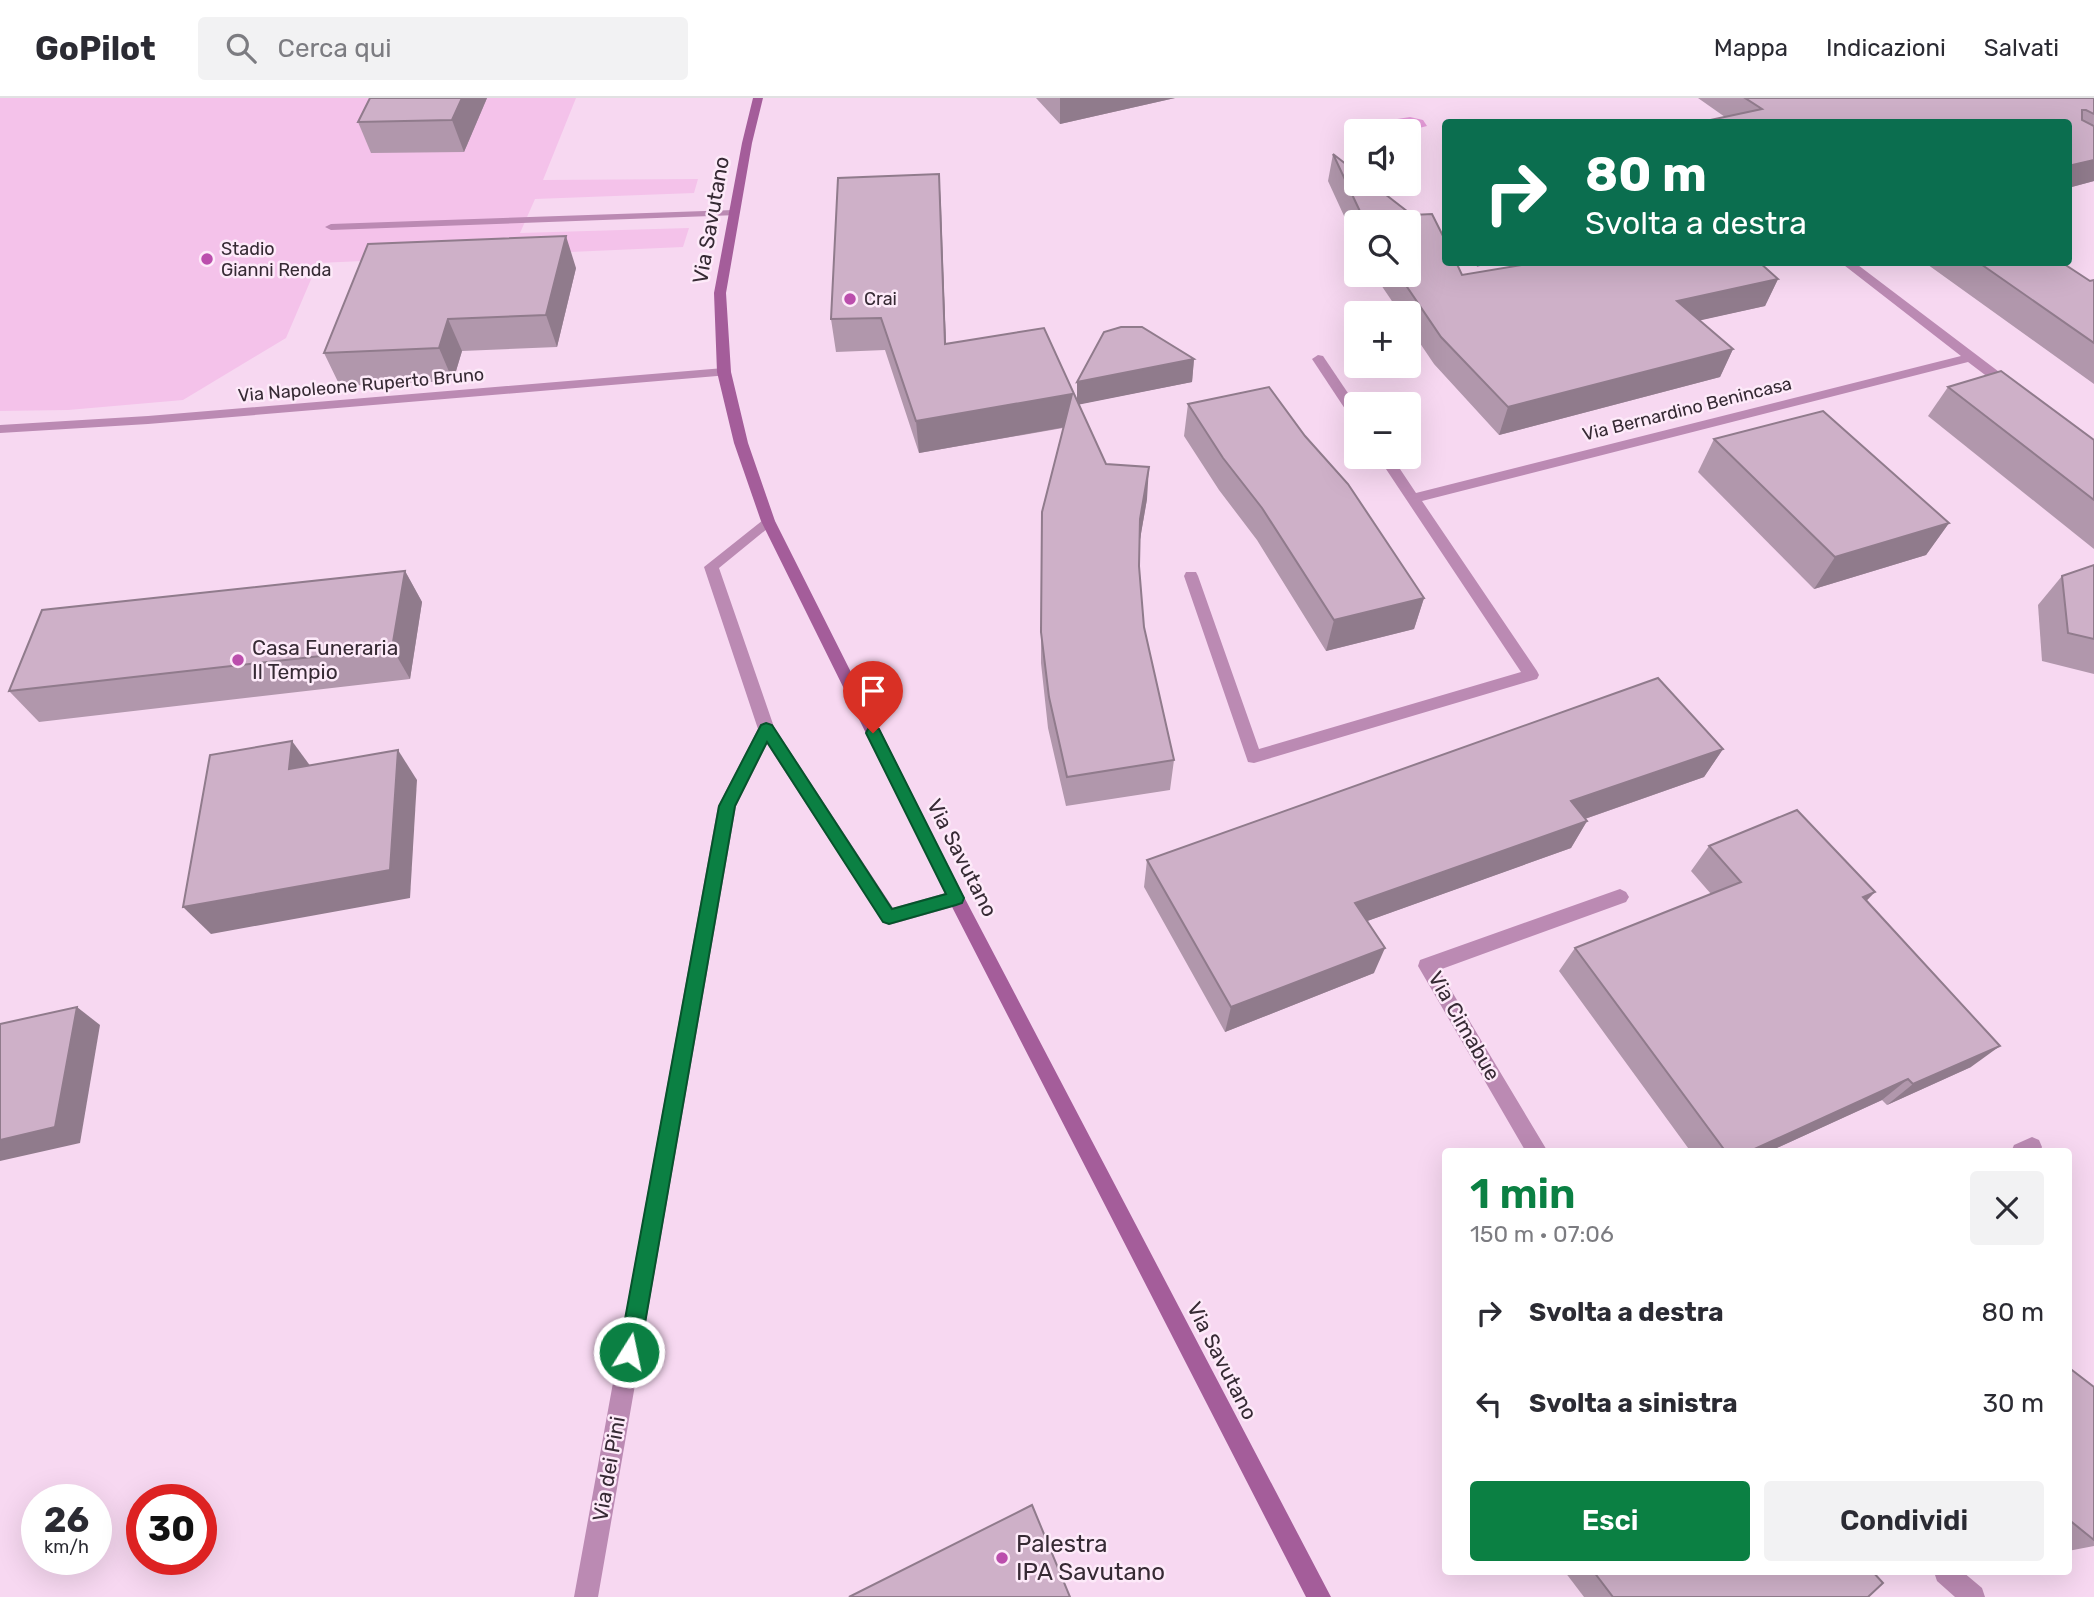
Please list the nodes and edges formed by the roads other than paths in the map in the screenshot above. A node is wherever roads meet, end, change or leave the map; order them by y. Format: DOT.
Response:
graph roads {
  1 [pos="758,98"];
  2 [pos="734,213"];
  3 [pos="331,228"];
  4 [pos="1851,266"];
  5 [pos="1971,357"];
  6 [pos="1318,359"];
  7 [pos="724,372"];
  8 [pos="2022,396"];
  9 [pos="1344,397"];
  10 [pos="0,429"];
  11 [pos="1393,469"];
  12 [pos="1414,498"];
  13 [pos="768,521"];
  14 [pos="1191,576"];
  15 [pos="766,729"];
  16 [pos="1620,897"];
  17 [pos="956,898"];
  18 [pos="1536,1148"];
  19 [pos="1949,1575"];
  20 [pos="586,1597"];
  21 [pos="1319,1597"];
  22 [pos="1973,1597"];
  1 -- 2 [label="street, Via Savutano"];
  2 -- 3 [label="street"];
  2 -- 7 [label="street, Via Savutano"];
  4 -- 5 [label="street"];
  5 -- 8 [label="street"];
  5 -- 12 [label="street, Via Bernardino Benincasa"];
  6 -- 9 [label="street"];
  7 -- 10 [label="street, Via Napoleone Ruperto Bruno"];
  7 -- 13 [label="street, Via Savutano"];
  11 -- 12 [label="street"];
  12 -- 14 [label="street"];
  13 -- 15 [label="street"];
  13 -- 17 [label="street, Via Savutano"];
  15 -- 17 [label="street"];
  15 -- 20 [label="street, Via dei Pini"];
  16 -- 18 [label="street, Via Cimabue"];
  17 -- 21 [label="street, Via Savutano"];
  19 -- 22 [label="street"];
}
